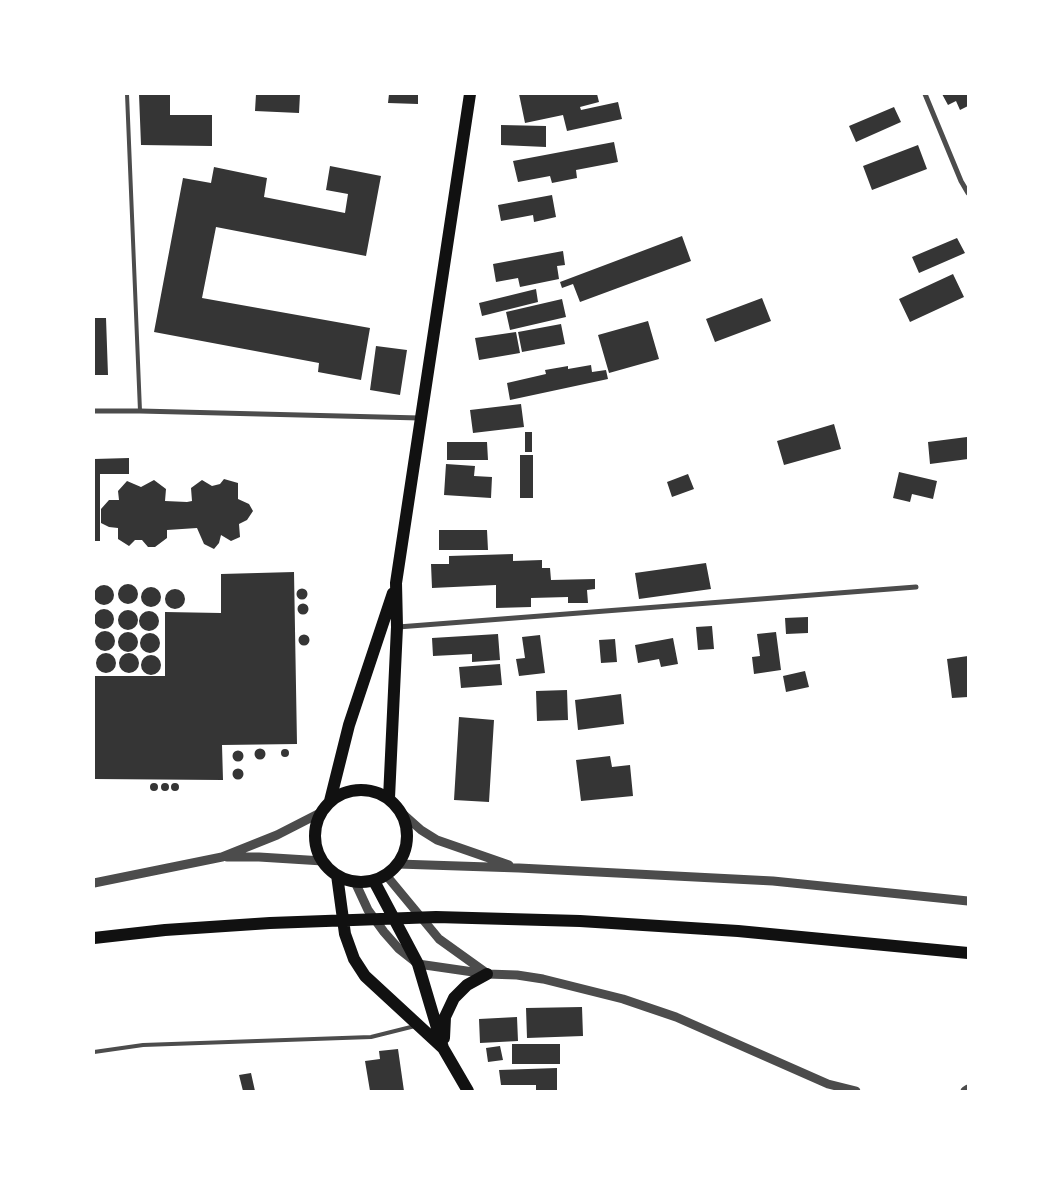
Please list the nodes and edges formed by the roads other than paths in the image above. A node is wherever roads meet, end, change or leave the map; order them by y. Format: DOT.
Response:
graph roads {
  1 [pos="127,94"];
  2 [pos="470,94"];
  3 [pos="925,94"];
  4 [pos="968,193"];
  5 [pos="94,411"];
  6 [pos="140,411"];
  7 [pos="421,418"];
  8 [pos="396,583"];
  9 [pos="916,587"];
  10 [pos="397,627"];
  11 [pos="389,798"];
  12 [pos="330,801"];
  13 [pos="320,813"];
  14 [pos="403,814"];
  15 [pos="222,857"];
  16 [pos="322,861"];
  17 [pos="398,864"];
  18 [pos="519,868"];
  19 [pos="336,875"];
  20 [pos="386,875"];
  21 [pos="374,880"];
  22 [pos="355,882"];
  23 [pos="94,883"];
  24 [pos="968,901"];
  25 [pos="94,938"];
  26 [pos="968,953"];
  27 [pos="418,964"];
  28 [pos="487,974"];
  29 [pos="417,1026"];
  30 [pos="443,1048"];
  31 [pos="94,1052"];
  32 [pos="968,1089"];
  33 [pos="468,1091"];
  34 [pos="856,1091"];
  35 [pos="964,1091"];
  1 -- 6 [label="lane"];
  2 -- 7 [label="main road"];
  3 -- 4 [label="street"];
  5 -- 6 [label="street"];
  6 -- 7 [label="street"];
  7 -- 8 [label="main road"];
  8 -- 10 [label="main road"];
  8 -- 12 [label="main road"];
  9 -- 10 [label="street"];
  10 -- 11 [label="main road"];
  11 -- 12 [label="main road"];
  11 -- 14 [label="main road"];
  12 -- 13 [label="main road"];
  13 -- 15 [label="street"];
  13 -- 16 [label="main road"];
  14 -- 17 [label="main road"];
  14 -- 18 [label="street"];
  15 -- 16 [label="street"];
  15 -- 23 [label="street"];
  16 -- 19 [label="main road"];
  17 -- 18 [label="street"];
  17 -- 20 [label="main road"];
  18 -- 24 [label="street"];
  19 -- 22 [label="main road"];
  19 -- 29 [label="main road"];
  20 -- 21 [label="main road"];
  20 -- 28 [label="street"];
  21 -- 22 [label="main road"];
  21 -- 27 [label="main road"];
  22 -- 27 [label="street"];
  25 -- 26 [label="main road"];
  27 -- 28 [label="street"];
  27 -- 30 [label="main road"];
  28 -- 30 [label="main road"];
  28 -- 34 [label="street"];
  29 -- 30 [label="main road"];
  29 -- 31 [label="lane"];
  30 -- 33 [label="main road"];
  32 -- 35 [label="street"];
}
